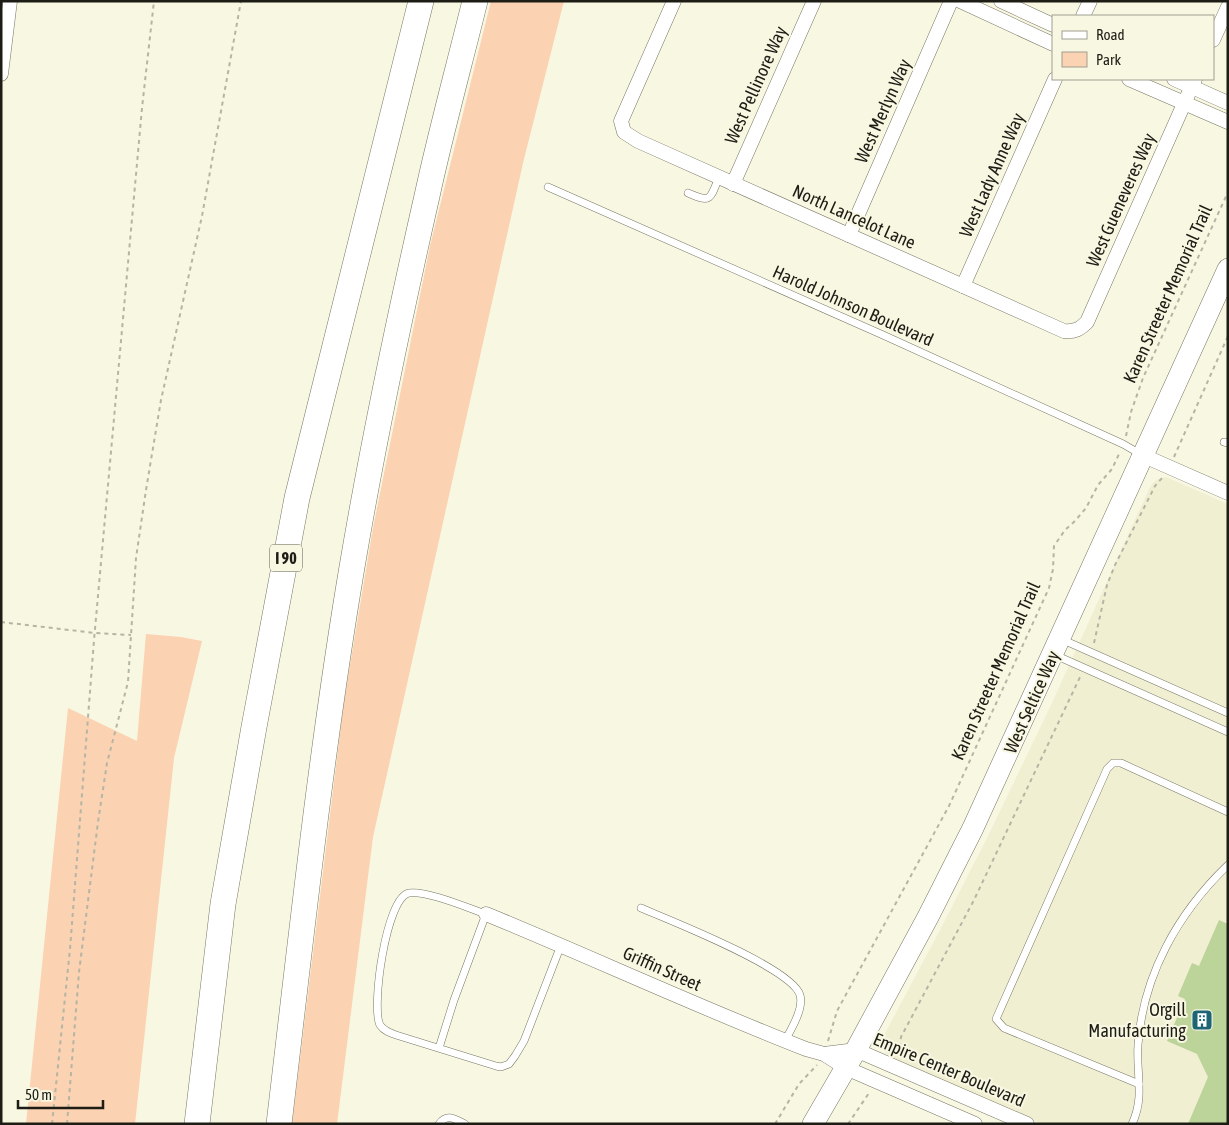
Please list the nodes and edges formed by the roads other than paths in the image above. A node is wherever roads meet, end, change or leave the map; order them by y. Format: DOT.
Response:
graph roads {
  1 [pos="10,1"];
  2 [pos="421,1"];
  3 [pos="475,1"];
  4 [pos="674,1"];
  5 [pos="814,1"];
  6 [pos="951,1"];
  7 [pos="960,1"];
  8 [pos="1001,1"];
  9 [pos="1090,1"];
  10 [pos="1228,7"];
  11 [pos="1083,15"];
  12 [pos="1052,25"];
  13 [pos="1214,38"];
  14 [pos="1052,44"];
  15 [pos="1,74"];
  16 [pos="1055,80"];
  17 [pos="1132,80"];
  18 [pos="1179,80"];
  19 [pos="1194,83"];
  20 [pos="1184,103"];
  21 [pos="1228,103"];
  22 [pos="1228,122"];
  23 [pos="719,178"];
  24 [pos="732,184"];
  25 [pos="548,187"];
  26 [pos="688,193"];
  27 [pos="848,235"];
  28 [pos="1228,269"];
  29 [pos="963,286"];
  30 [pos="1075,331"];
  31 [pos="1144,456"];
  32 [pos="1228,492"];
  33 [pos="1057,647"];
  34 [pos="1228,713"];
  35 [pos="1228,732"];
  36 [pos="1228,812"];
  37 [pos="1228,864"];
  38 [pos="641,908"];
  39 [pos="486,914"];
  40 [pos="561,945"];
  41 [pos="785,1041"];
  42 [pos="439,1048"];
  43 [pos="824,1054"];
  44 [pos="851,1059"];
  45 [pos="916,1076"];
  46 [pos="1139,1084"];
  47 [pos="908,1095"];
  48 [pos="1135,1123"];
  49 [pos="197,1124"];
  50 [pos="279,1124"];
  51 [pos="439,1124"];
  52 [pos="466,1124"];
  53 [pos="813,1124"];
  54 [pos="974,1124"];
  55 [pos="1027,1124"];
  1 -- 15 [label="street"];
  2 -- 49 [label="highway, I 90"];
  3 -- 50 [label="highway"];
  4 -- 23 [label="street, North Lancelot Lane"];
  5 -- 24 [label="street, West Pellinore Way"];
  6 -- 27 [label="street, West Merlyn Way"];
  7 -- 14 [label="street"];
  8 -- 12 [label="street"];
  9 -- 11 [label="street"];
  10 -- 13 [label="street"];
  16 -- 29 [label="street, West Lady Anne Way"];
  17 -- 20 [label="street"];
  18 -- 19 [label="street"];
  19 -- 20 [label="street, West Gueneveres Way"];
  19 -- 21 [label="street"];
  20 -- 22 [label="street"];
  20 -- 30 [label="street, West Gueneveres Way"];
  23 -- 24 [label="street, North Lancelot Lane"];
  23 -- 26 [label="lane"];
  24 -- 27 [label="street, North Lancelot Lane"];
  25 -- 31 [label="lane, Harold Johnson Boulevard"];
  27 -- 29 [label="street, North Lancelot Lane"];
  28 -- 31 [label="main road, West Seltice Way"];
  29 -- 30 [label="street, North Lancelot Lane"];
  31 -- 32 [label="street"];
  31 -- 33 [label="main road, West Seltice Way"];
  33 -- 34 [label="lane"];
  33 -- 35 [label="lane"];
  33 -- 44 [label="main road, West Seltice Way"];
  36 -- 46 [label="lane"];
  37 -- 46 [label="lane"];
  38 -- 41 [label="lane"];
  39 -- 40 [label="street, Griffin Street"];
  39 -- 42 [label="lane"];
  39 -- 42 [label="lane"];
  40 -- 41 [label="street, Griffin Street"];
  40 -- 42 [label="lane"];
  41 -- 43 [label="street, Griffin Street"];
  43 -- 44 [label="street, Griffin Street"];
  43 -- 44 [label="street, Griffin Street"];
  44 -- 45 [label="street, Empire Center Boulevard"];
  44 -- 47 [label="street"];
  44 -- 53 [label="main road, West Seltice Way"];
  45 -- 47 [label="street"];
  45 -- 55 [label="street, Empire Center Boulevard"];
  46 -- 48 [label="lane"];
  47 -- 54 [label="street"];
  51 -- 52 [label="lane"];
}
